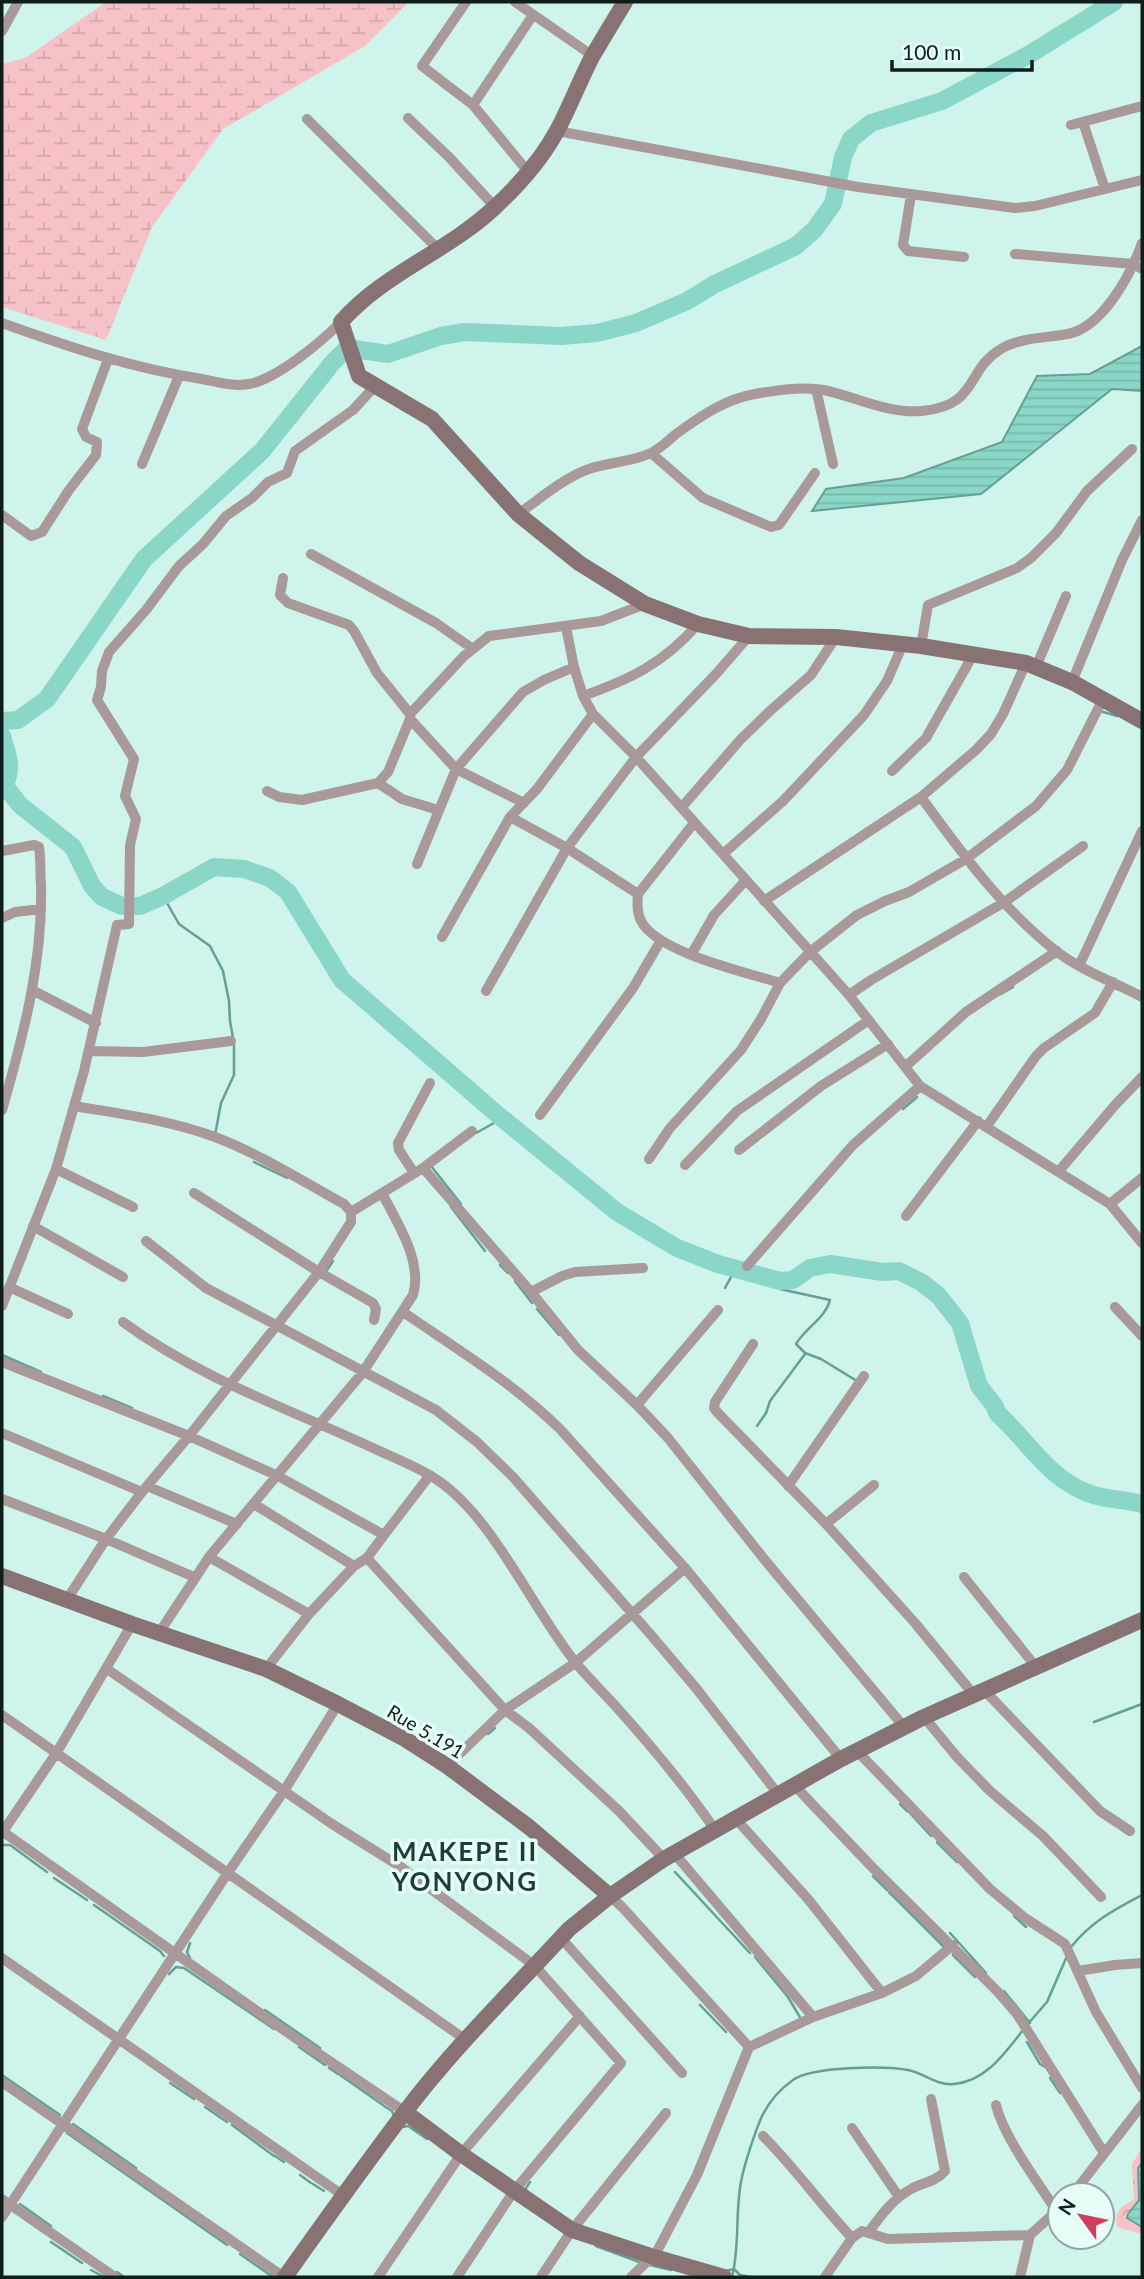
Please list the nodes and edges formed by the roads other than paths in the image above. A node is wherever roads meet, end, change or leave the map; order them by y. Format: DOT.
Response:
graph roads {
  1 [pos="18,2"];
  2 [pos="466,2"];
  3 [pos="515,2"];
  4 [pos="625,2"];
  5 [pos="533,15"];
  6 [pos="2,32"];
  7 [pos="593,56"];
  8 [pos="473,105"];
  9 [pos="1142,106"];
  10 [pos="408,118"];
  11 [pos="307,119"];
  12 [pos="557,131"];
  13 [pos="529,173"];
  14 [pos="1142,180"];
  15 [pos="1105,189"];
  16 [pos="911,195"];
  17 [pos="495,207"];
  18 [pos="1142,243"];
  19 [pos="439,250"];
  20 [pos="1016,254"];
  21 [pos="964,257"];
  22 [pos="1137,267"];
  23 [pos="341,322"];
  24 [pos="2,323"];
  25 [pos="107,359"];
  26 [pos="179,376"];
  27 [pos="375,386"];
  28 [pos="816,389"];
  29 [pos="1132,449"];
  30 [pos="651,453"];
  31 [pos="142,464"];
  32 [pos="833,464"];
  33 [pos="815,473"];
  34 [pos="518,514"];
  35 [pos="2,515"];
  36 [pos="1142,520"];
  37 [pos="311,554"];
  38 [pos="283,578"];
  39 [pos="1066,596"];
  40 [pos="645,604"];
  41 [pos="698,624"];
  42 [pos="566,626"];
  43 [pos="749,636"];
  44 [pos="836,637"];
  45 [pos="903,644"];
  46 [pos="921,646"];
  47 [pos="473,649"];
  48 [pos="973,655"];
  49 [pos="1031,665"];
  50 [pos="574,667"];
  51 [pos="1072,682"];
  52 [pos="583,696"];
  53 [pos="1103,699"];
  54 [pos="593,714"];
  55 [pos="410,716"];
  56 [pos="1142,721"];
  57 [pos="636,757"];
  58 [pos="456,769"];
  59 [pos="892,771"];
  60 [pos="378,783"];
  61 [pos="267,791"];
  62 [pos="921,797"];
  63 [pos="524,803"];
  64 [pos="681,807"];
  65 [pos="438,810"];
  66 [pos="510,817"];
  67 [pos="694,822"];
  68 [pos="1142,831"];
  69 [pos="1083,846"];
  70 [pos="567,848"];
  71 [pos="2,852"];
  72 [pos="723,854"];
  73 [pos="966,859"];
  74 [pos="417,864"];
  75 [pos="746,880"];
  76 [pos="638,894"];
  77 [pos="764,901"];
  78 [pos="1003,903"];
  79 [pos="41,909"];
  80 [pos="2,918"];
  81 [pos="442,937"];
  82 [pos="661,940"];
  83 [pos="1057,951"];
  84 [pos="810,952"];
  85 [pos="691,955"];
  86 [pos="1079,966"];
  87 [pos="1114,982"];
  88 [pos="780,983"];
  89 [pos="32,990"];
  90 [pos="486,991"];
  91 [pos="849,995"];
  92 [pos="1142,997"];
  93 [pos="869,1020"];
  94 [pos="96,1023"];
  95 [pos="232,1041"];
  96 [pos="888,1044"];
  97 [pos="89,1051"];
  98 [pos="905,1067"];
  99 [pos="1142,1077"];
  100 [pos="430,1083"];
  101 [pos="920,1086"];
  102 [pos="74,1106"];
  103 [pos="2,1110"];
  104 [pos="540,1115"];
  105 [pos="982,1124"];
  106 [pos="472,1131"];
  107 [pos="739,1150"];
  108 [pos="649,1159"];
  109 [pos="685,1165"];
  110 [pos="56,1168"];
  111 [pos="419,1170"];
  112 [pos="1059,1171"];
  113 [pos="1142,1178"];
  114 [pos="382,1193"];
  115 [pos="194,1194"];
  116 [pos="1110,1205"];
  117 [pos="133,1207"];
  118 [pos="351,1212"];
  119 [pos="906,1216"];
  120 [pos="33,1227"];
  121 [pos="146,1241"];
  122 [pos="1142,1243"];
  123 [pos="747,1266"];
  124 [pos="643,1268"];
  125 [pos="319,1272"];
  126 [pos="123,1277"];
  127 [pos="9,1287"];
  128 [pos="531,1292"];
  129 [pos="3,1301"];
  130 [pos="1115,1307"];
  131 [pos="718,1310"];
  132 [pos="402,1312"];
  133 [pos="68,1314"];
  134 [pos="374,1320"];
  135 [pos="123,1322"];
  136 [pos="277,1326"];
  137 [pos="1142,1336"];
  138 [pos="753,1344"];
  139 [pos="2,1362"];
  140 [pos="363,1373"];
  141 [pos="864,1376"];
  142 [pos="229,1385"];
  143 [pos="637,1405"];
  144 [pos="319,1423"];
  145 [pos="2,1433"];
  146 [pos="189,1436"];
  147 [pos="430,1475"];
  148 [pos="278,1476"];
  149 [pos="874,1485"];
  150 [pos="788,1486"];
  151 [pos="144,1489"];
  152 [pos="2,1499"];
  153 [pos="254,1504"];
  154 [pos="237,1524"];
  155 [pos="826,1524"];
  156 [pos="384,1535"];
  157 [pos="106,1539"];
  158 [pos="209,1557"];
  159 [pos="367,1558"];
  160 [pos="354,1566"];
  161 [pos="685,1568"];
  162 [pos="2,1576"];
  163 [pos="194,1577"];
  164 [pos="964,1577"];
  165 [pos="66,1601"];
  166 [pos="631,1613"];
  167 [pos="309,1615"];
  168 [pos="1142,1620"];
  169 [pos="132,1625"];
  170 [pos="159,1633"];
  171 [pos="576,1663"];
  172 [pos="1036,1667"];
  173 [pos="107,1669"];
  174 [pos="266,1669"];
  175 [pos="979,1693"];
  176 [pos="338,1704"];
  177 [pos="505,1710"];
  178 [pos="2,1715"];
  179 [pos="924,1717"];
  180 [pos="904,1727"];
  181 [pos="857,1751"];
  182 [pos="57,1752"];
  183 [pos="841,1759"];
  184 [pos="447,1766"];
  185 [pos="794,1785"];
  186 [pos="284,1791"];
  187 [pos="778,1794"];
  188 [pos="735,1818"];
  189 [pos="715,1830"];
  190 [pos="1130,1831"];
  191 [pos="2,1832"];
  192 [pos="669,1856"];
  193 [pos="227,1874"];
  194 [pos="610,1896"];
  195 [pos="1101,1897"];
  196 [pos="561,1938"];
  197 [pos="953,1945"];
  198 [pos="175,1954"];
  199 [pos="2,1958"];
  200 [pos="1142,1963"];
  201 [pos="535,1966"];
  202 [pos="1078,1971"];
  203 [pos="882,1993"];
  204 [pos="580,2016"];
  205 [pos="813,2017"];
  206 [pos="466,2039"];
  207 [pos="119,2040"];
  208 [pos="748,2047"];
  209 [pos="682,2073"];
  210 [pos="2,2082"];
  211 [pos="1142,2088"];
  212 [pos="931,2099"];
  213 [pos="996,2105"];
  214 [pos="1142,2105"];
  215 [pos="405,2112"];
  216 [pos="666,2113"];
  217 [pos="61,2124"];
  218 [pos="852,2128"];
  219 [pos="763,2136"];
  220 [pos="1104,2153"];
  221 [pos="461,2154"];
  222 [pos="1083,2181"];
  223 [pos="1046,2191"];
  224 [pos="514,2192"];
  225 [pos="344,2196"];
  226 [pos="899,2197"];
  227 [pos="6,2202"];
  228 [pos="2,2217"];
  229 [pos="1046,2221"];
  230 [pos="572,2230"];
  231 [pos="869,2232"];
  232 [pos="1030,2235"];
  233 [pos="852,2238"];
  234 [pos="651,2259"];
  235 [pos="114,2277"];
  236 [pos="284,2277"];
  237 [pos="377,2277"];
  238 [pos="457,2277"];
  239 [pos="541,2277"];
  240 [pos="631,2277"];
  241 [pos="645,2277"];
  242 [pos="724,2277"];
  243 [pos="825,2277"];
  244 [pos="1020,2277"];
  1 -- 6 [label="street"];
  2 -- 8 [label="street"];
  3 -- 5 [label="street"];
  4 -- 7 [label="street"];
  5 -- 7 [label="street"];
  5 -- 8 [label="street"];
  7 -- 12 [label="street"];
  8 -- 13 [label="street"];
  9 -- 15 [label="street"];
  10 -- 17 [label="street"];
  11 -- 19 [label="street"];
  12 -- 13 [label="street"];
  12 -- 16 [label="street"];
  13 -- 17 [label="street"];
  14 -- 15 [label="street"];
  15 -- 16 [label="street"];
  16 -- 21 [label="street"];
  17 -- 19 [label="street"];
  18 -- 22 [label="street"];
  19 -- 23 [label="street"];
  20 -- 22 [label="street"];
  22 -- 28 [label="street"];
  23 -- 26 [label="street"];
  23 -- 27 [label="street"];
  24 -- 25 [label="street"];
  25 -- 26 [label="street"];
  25 -- 35 [label="street"];
  26 -- 31 [label="street"];
  27 -- 34 [label="street"];
  27 -- 94 [label="street"];
  28 -- 30 [label="street"];
  28 -- 32 [label="street"];
  29 -- 46 [label="street"];
  30 -- 33 [label="street"];
  30 -- 34 [label="street"];
  34 -- 40 [label="street"];
  36 -- 51 [label="street"];
  37 -- 47 [label="street"];
  38 -- 55 [label="street"];
  39 -- 49 [label="street"];
  40 -- 41 [label="street"];
  40 -- 42 [label="street"];
  41 -- 43 [label="street"];
  41 -- 52 [label="street"];
  42 -- 47 [label="street"];
  42 -- 50 [label="street"];
  43 -- 44 [label="street"];
  43 -- 57 [label="street"];
  44 -- 45 [label="street"];
  44 -- 64 [label="street"];
  45 -- 46 [label="street"];
  45 -- 72 [label="street"];
  46 -- 48 [label="street"];
  47 -- 55 [label="street"];
  48 -- 49 [label="street"];
  48 -- 59 [label="street"];
  49 -- 51 [label="street"];
  49 -- 62 [label="street"];
  50 -- 52 [label="street"];
  50 -- 58 [label="street"];
  51 -- 53 [label="street"];
  52 -- 54 [label="street"];
  53 -- 56 [label="street"];
  53 -- 73 [label="street"];
  54 -- 57 [label="street"];
  54 -- 63 [label="street"];
  55 -- 58 [label="street"];
  55 -- 60 [label="street"];
  57 -- 64 [label="street"];
  57 -- 70 [label="street"];
  58 -- 63 [label="street"];
  58 -- 65 [label="street"];
  60 -- 61 [label="street"];
  60 -- 65 [label="street"];
  62 -- 73 [label="street"];
  62 -- 77 [label="street"];
  63 -- 66 [label="street"];
  64 -- 67 [label="street"];
  65 -- 74 [label="street"];
  66 -- 70 [label="street"];
  66 -- 81 [label="street"];
  67 -- 72 [label="street"];
  67 -- 76 [label="street"];
  68 -- 86 [label="street"];
  69 -- 78 [label="street"];
  70 -- 76 [label="street"];
  70 -- 90 [label="street"];
  71 -- 79 [label="street"];
  72 -- 75 [label="street"];
  73 -- 78 [label="street"];
  73 -- 84 [label="street"];
  75 -- 77 [label="street"];
  75 -- 85 [label="street"];
  76 -- 82 [label="street"];
  77 -- 84 [label="street"];
  78 -- 83 [label="street"];
  78 -- 91 [label="street"];
  79 -- 80 [label="street"];
  79 -- 89 [label="street"];
  82 -- 85 [label="street"];
  82 -- 104 [label="street"];
  83 -- 86 [label="street"];
  83 -- 98 [label="street"];
  84 -- 88 [label="street"];
  84 -- 91 [label="street"];
  85 -- 88 [label="street"];
  86 -- 87 [label="street"];
  87 -- 92 [label="street"];
  87 -- 105 [label="street"];
  88 -- 108 [label="street"];
  89 -- 94 [label="street"];
  89 -- 103 [label="street"];
  91 -- 93 [label="street"];
  93 -- 96 [label="street"];
  93 -- 109 [label="street"];
  94 -- 97 [label="street"];
  95 -- 97 [label="street"];
  96 -- 98 [label="street"];
  96 -- 107 [label="street"];
  97 -- 102 [label="street"];
  98 -- 101 [label="street"];
  99 -- 112 [label="street"];
  100 -- 111 [label="street"];
  101 -- 105 [label="street"];
  101 -- 123 [label="street"];
  102 -- 110 [label="street"];
  102 -- 118 [label="street"];
  105 -- 112 [label="street"];
  105 -- 119 [label="street"];
  106 -- 111 [label="street"];
  110 -- 117 [label="street"];
  110 -- 120 [label="street"];
  111 -- 114 [label="street"];
  111 -- 128 [label="street"];
  112 -- 116 [label="street"];
  113 -- 116 [label="street"];
  114 -- 118 [label="street"];
  114 -- 132 [label="street"];
  115 -- 125 [label="street"];
  116 -- 122 [label="street"];
  118 -- 125 [label="street"];
  120 -- 126 [label="street"];
  120 -- 127 [label="street"];
  121 -- 136 [label="street"];
  124 -- 128 [label="street"];
  125 -- 134 [label="street"];
  125 -- 136 [label="street"];
  127 -- 129 [label="street"];
  127 -- 133 [label="street"];
  128 -- 143 [label="street"];
  130 -- 137 [label="street"];
  131 -- 143 [label="street"];
  132 -- 140 [label="street"];
  132 -- 161 [label="street"];
  135 -- 142 [label="street"];
  136 -- 140 [label="street"];
  136 -- 142 [label="street"];
  138 -- 150 [label="street"];
  139 -- 146 [label="street"];
  140 -- 144 [label="street"];
  140 -- 166 [label="street"];
  141 -- 150 [label="street"];
  142 -- 144 [label="street"];
  142 -- 146 [label="street"];
  143 -- 180 [label="street"];
  144 -- 147 [label="street"];
  144 -- 148 [label="street"];
  145 -- 151 [label="street"];
  146 -- 148 [label="street"];
  146 -- 151 [label="street"];
  147 -- 156 [label="street"];
  147 -- 171 [label="street"];
  148 -- 153 [label="street"];
  148 -- 156 [label="street"];
  149 -- 155 [label="street"];
  150 -- 155 [label="street"];
  151 -- 154 [label="street"];
  151 -- 157 [label="street"];
  152 -- 157 [label="street"];
  153 -- 154 [label="street"];
  153 -- 160 [label="street"];
  154 -- 158 [label="street"];
  155 -- 175 [label="street"];
  156 -- 159 [label="street"];
  157 -- 163 [label="street"];
  157 -- 165 [label="street"];
  158 -- 163 [label="street"];
  158 -- 167 [label="street"];
  159 -- 160 [label="street"];
  159 -- 177 [label="street"];
  160 -- 167 [label="street"];
  161 -- 166 [label="street"];
  161 -- 183 [label="street"];
  162 -- 165 [label="street, Rue 5.191"];
  163 -- 170 [label="street"];
  164 -- 172 [label="street"];
  165 -- 169 [label="street, Rue 5.191"];
  166 -- 171 [label="street"];
  166 -- 187 [label="street"];
  167 -- 174 [label="street"];
  168 -- 172 [label="street"];
  169 -- 170 [label="street, Rue 5.191"];
  169 -- 173 [label="street"];
  170 -- 174 [label="street, Rue 5.191"];
  171 -- 177 [label="street"];
  171 -- 189 [label="street"];
  172 -- 175 [label="street"];
  173 -- 182 [label="street"];
  173 -- 186 [label="street"];
  174 -- 176 [label="street, Rue 5.191"];
  175 -- 179 [label="street"];
  175 -- 190 [label="street"];
  176 -- 184 [label="street, Rue 5.191"];
  176 -- 186 [label="street"];
  177 -- 184 [label="street"];
  177 -- 192 [label="street"];
  178 -- 182 [label="street"];
  179 -- 180 [label="street"];
  179 -- 195 [label="street"];
  180 -- 181 [label="street"];
  181 -- 183 [label="street"];
  181 -- 202 [label="street"];
  182 -- 191 [label="street"];
  182 -- 193 [label="street"];
  183 -- 185 [label="street"];
  184 -- 194 [label="street, Rue 5.191"];
  185 -- 187 [label="street"];
  185 -- 197 [label="street"];
  186 -- 193 [label="street"];
  186 -- 201 [label="street"];
  187 -- 188 [label="street"];
  188 -- 189 [label="street"];
  188 -- 203 [label="street"];
  189 -- 192 [label="street"];
  191 -- 198 [label="street"];
  192 -- 194 [label="street"];
  192 -- 205 [label="street"];
  193 -- 198 [label="street"];
  193 -- 206 [label="street"];
  194 -- 196 [label="street"];
  194 -- 208 [label="street, Rue 5.191"];
  196 -- 201 [label="street"];
  196 -- 209 [label="street"];
  197 -- 203 [label="street"];
  197 -- 220 [label="street"];
  198 -- 207 [label="street"];
  198 -- 215 [label="street"];
  199 -- 207 [label="street"];
  200 -- 202 [label="street"];
  201 -- 204 [label="street"];
  201 -- 206 [label="street"];
  202 -- 211 [label="street"];
  203 -- 205 [label="street"];
  204 -- 221 [label="street"];
  204 -- 224 [label="street"];
  205 -- 208 [label="street"];
  206 -- 215 [label="street"];
  207 -- 217 [label="street"];
  207 -- 225 [label="street"];
  208 -- 234 [label="street"];
  210 -- 217 [label="street"];
  212 -- 226 [label="street"];
  213 -- 223 [label="street"];
  214 -- 220 [label="street"];
  215 -- 221 [label="street"];
  215 -- 225 [label="street"];
  216 -- 230 [label="street"];
  217 -- 227 [label="street"];
  217 -- 236 [label="street"];
  218 -- 226 [label="street"];
  219 -- 233 [label="street"];
  220 -- 222 [label="street"];
  221 -- 224 [label="street"];
  221 -- 237 [label="street"];
  224 -- 230 [label="street"];
  224 -- 238 [label="street"];
  225 -- 236 [label="street"];
  226 -- 231 [label="street"];
  227 -- 228 [label="street"];
  227 -- 235 [label="street"];
  229 -- 232 [label="street"];
  230 -- 234 [label="street"];
  230 -- 239 [label="street"];
  231 -- 232 [label="street"];
  231 -- 233 [label="street"];
  232 -- 244 [label="street"];
  233 -- 243 [label="street"];
  234 -- 240 [label="street"];
  234 -- 241 [label="street"];
  234 -- 242 [label="street"];
}
